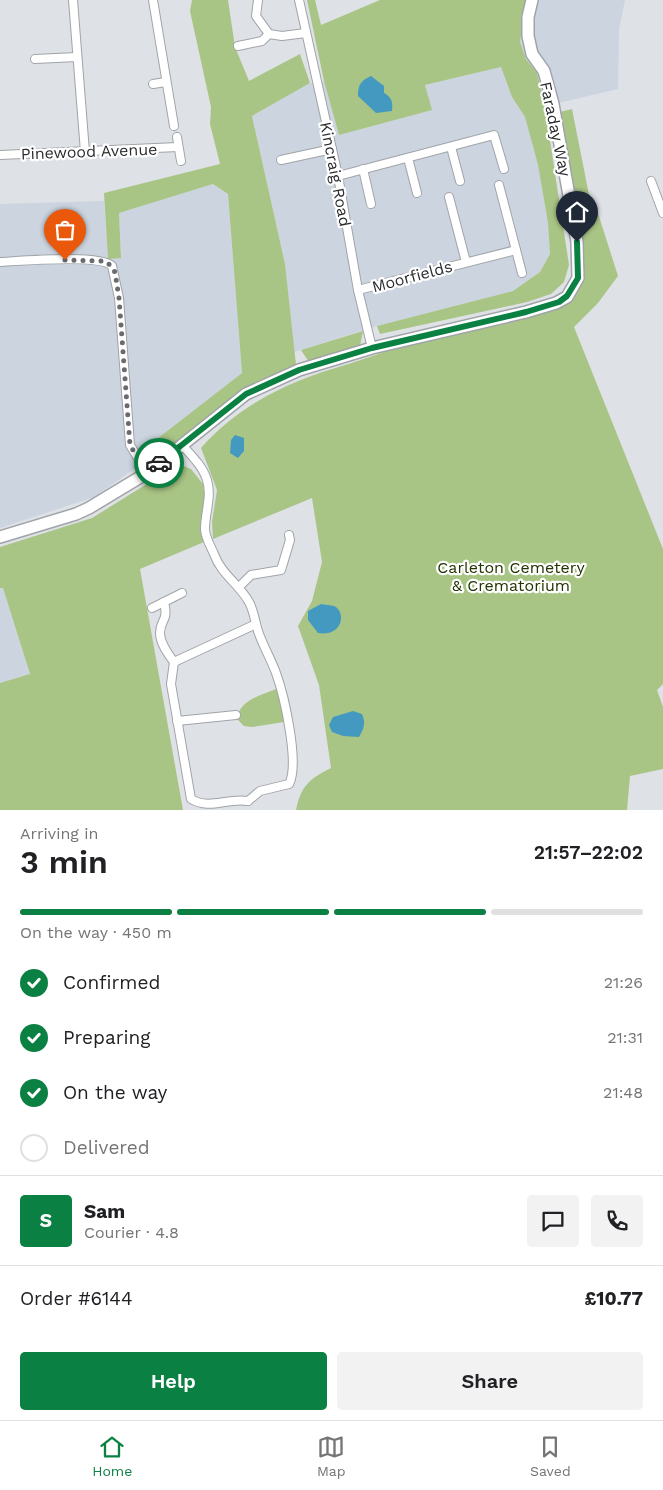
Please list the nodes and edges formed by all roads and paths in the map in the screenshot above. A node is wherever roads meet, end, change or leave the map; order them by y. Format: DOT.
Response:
graph roads {
  1 [pos="73,0"];
  2 [pos="153,0"];
  3 [pos="258,0"];
  4 [pos="299,0"];
  5 [pos="532,0"];
  6 [pos="306,33"];
  7 [pos="269,34"];
  8 [pos="238,46"];
  9 [pos="77,57"];
  10 [pos="35,59"];
  11 [pos="166,82"];
  12 [pos="153,84"];
  13 [pos="174,126"];
  14 [pos="177,137"];
  15 [pos="178,147"];
  16 [pos="451,147"];
  17 [pos="332,149"];
  18 [pos="85,152"];
  19 [pos="0,155"];
  20 [pos="408,158"];
  21 [pos="281,160"];
  22 [pos="180,161"];
  23 [pos="363,169"];
  24 [pos="504,169"];
  25 [pos="338,176"];
  26 [pos="460,181"];
  27 [pos="651,181"];
  28 [pos="499,184"];
  29 [pos="417,193"];
  30 [pos="449,197"];
  31 [pos="371,204"];
  32 [pos="663,213"];
  33 [pos="516,250"];
  34 [pos="0,262"];
  35 [pos="466,262"];
  36 [pos="522,272"];
  37 [pos="358,290"];
  38 [pos="372,348"];
  39 [pos="183,446"];
  40 [pos="146,473"];
  41 [pos="289,535"];
  42 [pos="0,537"];
  43 [pos="239,587"];
  44 [pos="182,593"];
  45 [pos="164,602"];
  46 [pos="152,608"];
  47 [pos="256,624"];
  48 [pos="174,662"];
  49 [pos="177,721"];
  50 [pos="229,726"];
  51 [pos="248,801"];
  52 [pos="248,810"];
  1 -- 9 [label="street"];
  2 -- 11 [label="street"];
  3 -- 7 [label="street"];
  4 -- 6 [label="street, Kincraig Road"];
  5 -- 38 [label="street, Faraday Way"];
  6 -- 7 [label="street"];
  6 -- 17 [label="street, Kincraig Road"];
  7 -- 8 [label="street"];
  9 -- 10 [label="street"];
  9 -- 18 [label="street"];
  11 -- 12 [label="street"];
  11 -- 13 [label="street"];
  14 -- 15 [label="street, Pinewood Avenue"];
  15 -- 18 [label="street, Pinewood Avenue"];
  15 -- 22 [label="street, Pinewood Avenue"];
  16 -- 20 [label="street"];
  16 -- 24 [label="street"];
  16 -- 26 [label="street"];
  17 -- 21 [label="street"];
  17 -- 25 [label="street, Kincraig Road"];
  18 -- 19 [label="street, Pinewood Avenue"];
  20 -- 23 [label="street"];
  20 -- 29 [label="street"];
  23 -- 25 [label="street"];
  23 -- 31 [label="street"];
  25 -- 37 [label="street, Kincraig Road"];
  27 -- 32 [label="street"];
  28 -- 33 [label="street"];
  30 -- 35 [label="street, Moorfields"];
  33 -- 35 [label="street, Moorfields"];
  33 -- 36 [label="street"];
  34 -- 40 [label="street"];
  35 -- 37 [label="street, Moorfields"];
  37 -- 38 [label="street, Kincraig Road"];
  38 -- 39 [label="street, Faraday Way"];
  39 -- 40 [label="street, Faraday Way"];
  39 -- 43 [label="street"];
  40 -- 42 [label="street, Faraday Way"];
  41 -- 43 [label="street"];
  43 -- 47 [label="street"];
  44 -- 45 [label="street"];
  45 -- 46 [label="street"];
  45 -- 48 [label="street"];
  47 -- 48 [label="street"];
  47 -- 51 [label="street"];
  48 -- 49 [label="street"];
  49 -- 50 [label="street"];
  49 -- 51 [label="street"];
  51 -- 52 [label="street"];
}
